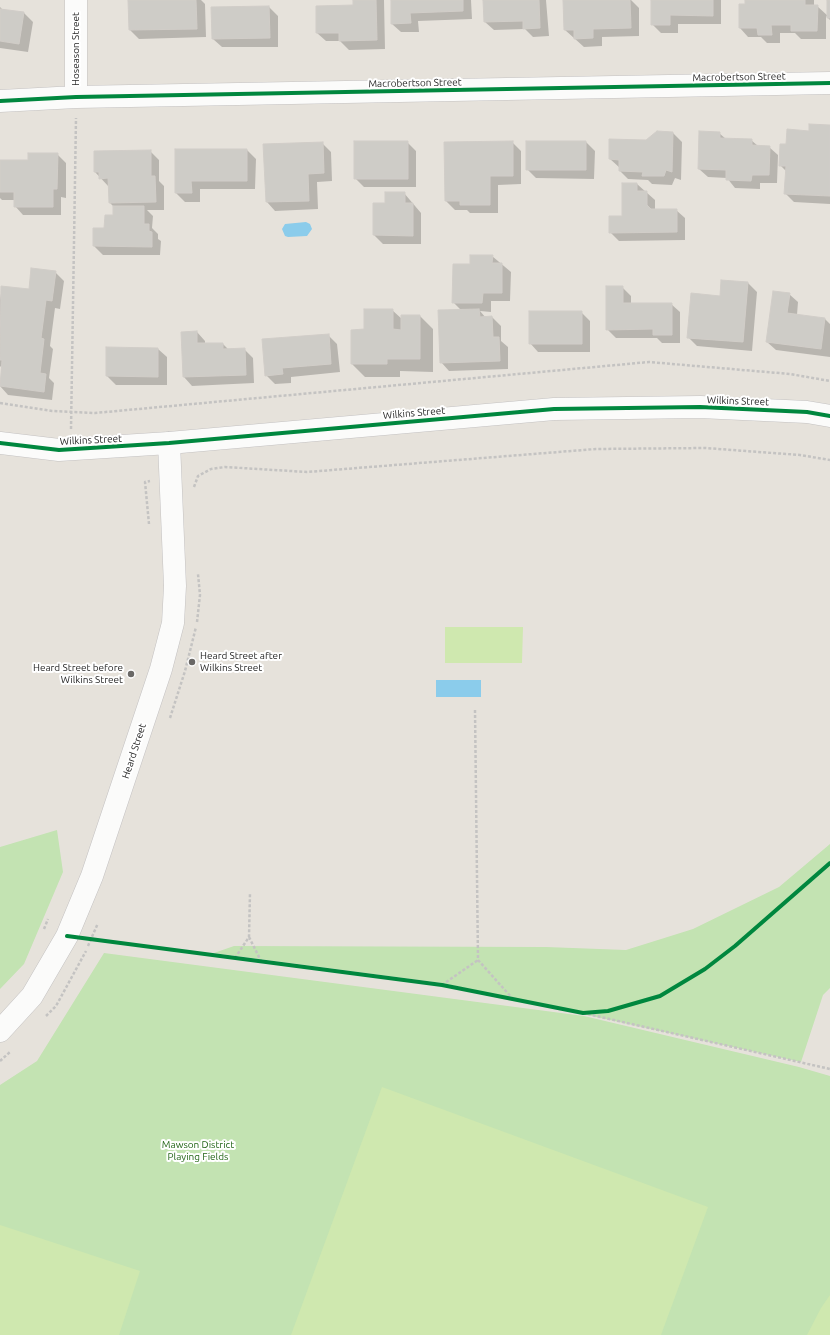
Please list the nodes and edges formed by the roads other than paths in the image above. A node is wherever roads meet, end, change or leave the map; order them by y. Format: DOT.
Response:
graph roads {
  1 [pos="76,0"];
  2 [pos="830,83"];
  3 [pos="76,97"];
  4 [pos="0,101"];
  5 [pos="830,416"];
  6 [pos="0,443"];
  7 [pos="169,443"];
  8 [pos="0,1031"];
  1 -- 3 [label="street, Hoseason Street"];
  2 -- 3 [label="street, Macrobertson Street"];
  3 -- 4 [label="street, Macrobertson Street"];
  5 -- 7 [label="street, Wilkins Street"];
  6 -- 7 [label="street, Wilkins Street"];
  7 -- 8 [label="street, Heard Street"];
}
